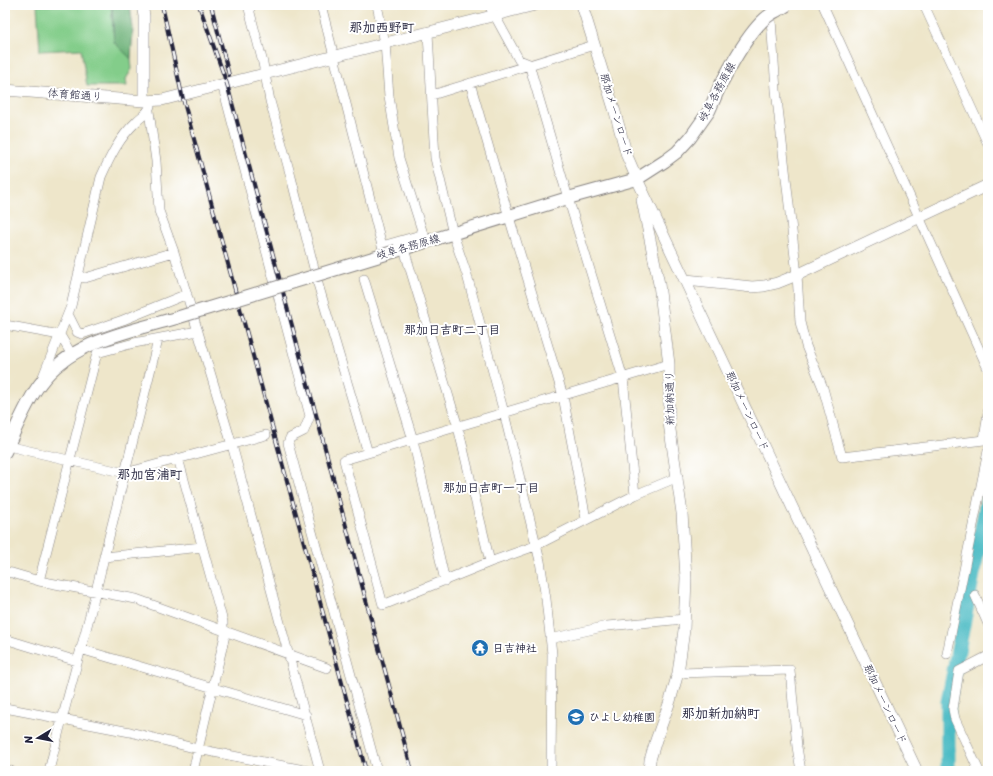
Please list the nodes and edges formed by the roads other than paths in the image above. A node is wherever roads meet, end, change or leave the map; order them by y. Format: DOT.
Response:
graph roads {
  1 [pos="142,5"];
  2 [pos="321,5"];
  3 [pos="377,5"];
  4 [pos="489,5"];
  5 [pos="535,5"];
  6 [pos="582,5"];
  7 [pos="770,5"];
  8 [pos="787,5"];
  9 [pos="822,5"];
  10 [pos="924,5"];
  11 [pos="250,6"];
  12 [pos="495,15"];
  13 [pos="428,33"];
  14 [pos="385,43"];
  15 [pos="594,45"];
  16 [pos="334,56"];
  17 [pos="529,64"];
  18 [pos="265,74"];
  19 [pos="470,83"];
  20 [pos="222,84"];
  21 [pos="5,90"];
  22 [pos="432,95"];
  23 [pos="148,104"];
  24 [pos="988,144"];
  25 [pos="637,179"];
  26 [pos="988,185"];
  27 [pos="568,198"];
  28 [pos="509,217"];
  29 [pos="919,217"];
  30 [pos="453,234"];
  31 [pos="425,238"];
  32 [pos="400,250"];
  33 [pos="174,252"];
  34 [pos="797,275"];
  35 [pos="78,276"];
  36 [pos="364,279"];
  37 [pos="686,280"];
  38 [pos="187,294"];
  39 [pos="68,314"];
  40 [pos="5,325"];
  41 [pos="198,331"];
  42 [pos="60,335"];
  43 [pos="158,340"];
  44 [pos="72,355"];
  45 [pos="669,364"];
  46 [pos="988,369"];
  47 [pos="623,378"];
  48 [pos="40,383"];
  49 [pos="563,396"];
  50 [pos="988,412"];
  51 [pos="504,413"];
  52 [pos="458,427"];
  53 [pos="987,430"];
  54 [pos="266,435"];
  55 [pos="413,440"];
  56 [pos="986,442"];
  57 [pos="232,445"];
  58 [pos="7,449"];
  59 [pos="988,451"];
  60 [pos="368,453"];
  61 [pos="178,458"];
  62 [pos="70,461"];
  63 [pos="125,474"];
  64 [pos="678,477"];
  65 [pos="635,495"];
  66 [pos="586,519"];
  67 [pos="535,546"];
  68 [pos="202,547"];
  69 [pos="104,557"];
  70 [pos="490,562"];
  71 [pos="5,572"];
  72 [pos="445,581"];
  73 [pos="39,582"];
  74 [pos="96,592"];
  75 [pos="975,595"];
  76 [pos="685,619"];
  77 [pos="988,624"];
  78 [pos="224,630"];
  79 [pos="5,639"];
  80 [pos="550,639"];
  81 [pos="80,649"];
  82 [pos="948,654"];
  83 [pos="289,655"];
  84 [pos="988,656"];
  85 [pos="77,661"];
  86 [pos="327,668"];
  87 [pos="678,673"];
  88 [pos="212,688"];
  89 [pos="5,708"];
  90 [pos="306,715"];
  91 [pos="61,719"];
  92 [pos="198,749"];
  93 [pos="5,769"];
  94 [pos="11,771"];
  95 [pos="49,771"];
  96 [pos="193,771"];
  97 [pos="309,771"];
  98 [pos="320,771"];
  99 [pos="377,771"];
  100 [pos="552,771"];
  101 [pos="649,771"];
  102 [pos="801,771"];
  103 [pos="917,771"];
  104 [pos="979,771"];
  1 -- 23 [label="street"];
  2 -- 16 [label="street"];
  3 -- 14 [label="street"];
  4 -- 12 [label="street"];
  5 -- 12 [label="street, 体育館通り"];
  6 -- 15 [label="street, 那加メーンロード"];
  7 -- 34 [label="street"];
  8 -- 25 [label="main road, 岐阜各務原線, bridge"];
  9 -- 29 [label="street"];
  10 -- 24 [label="street"];
  11 -- 18 [label="street"];
  12 -- 13 [label="street, 体育館通り"];
  12 -- 17 [label="street"];
  13 -- 14 [label="street, 体育館通り"];
  13 -- 22 [label="street"];
  14 -- 16 [label="street, 体育館通り"];
  14 -- 31 [label="street"];
  15 -- 17 [label="street"];
  15 -- 25 [label="street, 那加メーンロード"];
  16 -- 18 [label="street, 体育館通り"];
  16 -- 31 [label="street"];
  17 -- 19 [label="street"];
  17 -- 27 [label="street"];
  18 -- 20 [label="street, 体育館通り"];
  18 -- 60 [label="street"];
  19 -- 22 [label="street"];
  19 -- 28 [label="street"];
  20 -- 23 [label="street, 体育館通り"];
  20 -- 99 [label="street"];
  21 -- 23 [label="street, 体育館通り"];
  22 -- 30 [label="street"];
  23 -- 33 [label="street"];
  23 -- 35 [label="street"];
  25 -- 27 [label="main road, 岐阜各務原線"];
  25 -- 37 [label="street, 那加メーンロード"];
  25 -- 45 [label="street, 新加納通り"];
  26 -- 29 [label="street"];
  27 -- 28 [label="main road, 岐阜各務原線"];
  27 -- 47 [label="street"];
  28 -- 30 [label="main road, 岐阜各務原線"];
  28 -- 49 [label="street"];
  29 -- 34 [label="street"];
  29 -- 46 [label="street"];
  30 -- 31 [label="main road, 岐阜各務原線"];
  30 -- 51 [label="street"];
  31 -- 32 [label="main road, 岐阜各務原線"];
  32 -- 44 [label="main road, 岐阜各務原線, bridge"];
  32 -- 52 [label="street"];
  33 -- 35 [label="street"];
  33 -- 38 [label="street"];
  34 -- 37 [label="street"];
  34 -- 56 [label="street"];
  35 -- 39 [label="street"];
  36 -- 55 [label="street"];
  37 -- 103 [label="street, 那加メーンロード"];
  38 -- 39 [label="street"];
  38 -- 41 [label="street"];
  39 -- 42 [label="street"];
  40 -- 42 [label="street"];
  41 -- 43 [label="street"];
  41 -- 57 [label="street"];
  42 -- 44 [label="street"];
  42 -- 48 [label="street"];
  43 -- 62 [label="street"];
  43 -- 63 [label="street"];
  44 -- 48 [label="main road, 岐阜各務原線"];
  45 -- 47 [label="street"];
  45 -- 64 [label="street, 新加納通り"];
  47 -- 49 [label="street"];
  47 -- 65 [label="street"];
  48 -- 58 [label="main road, 岐阜各務原線"];
  49 -- 51 [label="street"];
  49 -- 66 [label="street"];
  50 -- 53 [label="street"];
  51 -- 52 [label="street"];
  51 -- 67 [label="street"];
  52 -- 55 [label="street"];
  52 -- 70 [label="street"];
  53 -- 56 [label="street"];
  54 -- 57 [label="street"];
  55 -- 60 [label="street"];
  55 -- 72 [label="street"];
  57 -- 61 [label="street"];
  57 -- 83 [label="street"];
  58 -- 62 [label="street"];
  59 -- 82 [label="street"];
  60 -- 72 [label="street"];
  61 -- 63 [label="street"];
  61 -- 68 [label="street"];
  62 -- 63 [label="street"];
  62 -- 73 [label="street"];
  63 -- 69 [label="street"];
  64 -- 65 [label="street"];
  64 -- 76 [label="street, 新加納通り"];
  65 -- 66 [label="street"];
  66 -- 67 [label="street"];
  67 -- 70 [label="street"];
  67 -- 80 [label="street"];
  68 -- 69 [label="street"];
  68 -- 78 [label="street"];
  69 -- 74 [label="street"];
  70 -- 72 [label="street"];
  71 -- 73 [label="street"];
  73 -- 74 [label="street"];
  74 -- 78 [label="street"];
  74 -- 81 [label="street"];
  75 -- 77 [label="street"];
  76 -- 80 [label="street"];
  76 -- 87 [label="street, 新加納通り"];
  78 -- 83 [label="street"];
  78 -- 88 [label="street"];
  79 -- 85 [label="street"];
  80 -- 100 [label="street"];
  81 -- 85 [label="street"];
  81 -- 88 [label="street"];
  83 -- 86 [label="street"];
  83 -- 90 [label="street"];
  84 -- 104 [label="street"];
  85 -- 91 [label="street"];
  87 -- 101 [label="street"];
  87 -- 102 [label="street"];
  88 -- 90 [label="street"];
  88 -- 92 [label="street"];
  89 -- 91 [label="street"];
  90 -- 98 [label="street"];
  91 -- 92 [label="street"];
  91 -- 95 [label="street"];
  92 -- 96 [label="street"];
  92 -- 97 [label="street"];
  93 -- 94 [label="street"];
}
